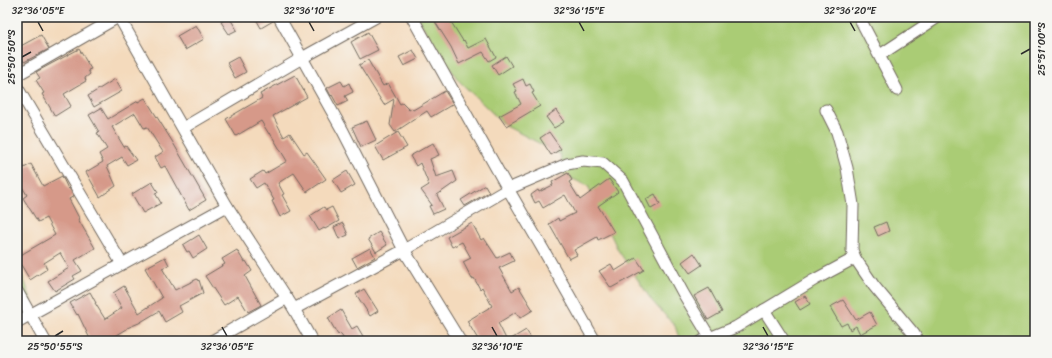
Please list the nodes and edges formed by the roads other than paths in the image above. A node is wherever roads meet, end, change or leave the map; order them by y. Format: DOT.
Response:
graph roads {
  1 [pos="118,17"];
  2 [pos="280,17"];
  3 [pos="376,17"];
  4 [pos="412,17"];
  5 [pos="859,17"];
  6 [pos="938,17"];
  7 [pos="880,55"];
  8 [pos="302,58"];
  9 [pos="17,75"];
  10 [pos="17,87"];
  11 [pos="897,90"];
  12 [pos="826,110"];
  13 [pos="183,128"];
  14 [pos="508,190"];
  15 [pos="227,206"];
  16 [pos="404,250"];
  17 [pos="855,258"];
  18 [pos="122,264"];
  19 [pos="17,291"];
  20 [pos="287,298"];
  21 [pos="294,309"];
  22 [pos="764,310"];
  23 [pos="30,314"];
  24 [pos="17,322"];
  25 [pos="708,340"];
  26 [pos="45,341"];
  27 [pos="212,341"];
  28 [pos="312,341"];
  29 [pos="460,341"];
  30 [pos="594,341"];
  31 [pos="784,341"];
  32 [pos="918,341"];
  1 -- 9 [label="street"];
  1 -- 13 [label="street"];
  2 -- 8 [label="street"];
  3 -- 8 [label="street"];
  4 -- 14 [label="street"];
  5 -- 7 [label="street"];
  6 -- 7 [label="street"];
  7 -- 11 [label="street"];
  8 -- 13 [label="street"];
  8 -- 16 [label="street"];
  10 -- 18 [label="street"];
  12 -- 17 [label="street"];
  13 -- 15 [label="street"];
  14 -- 16 [label="street"];
  14 -- 25 [label="street"];
  14 -- 30 [label="street"];
  15 -- 18 [label="street"];
  15 -- 20 [label="street"];
  16 -- 21 [label="street"];
  16 -- 29 [label="street"];
  17 -- 22 [label="street"];
  17 -- 32 [label="street"];
  18 -- 23 [label="street"];
  19 -- 23 [label="street"];
  20 -- 21 [label="street"];
  20 -- 27 [label="street"];
  21 -- 28 [label="street"];
  22 -- 25 [label="street"];
  22 -- 31 [label="street"];
  23 -- 24 [label="street"];
  23 -- 26 [label="street"];
}
